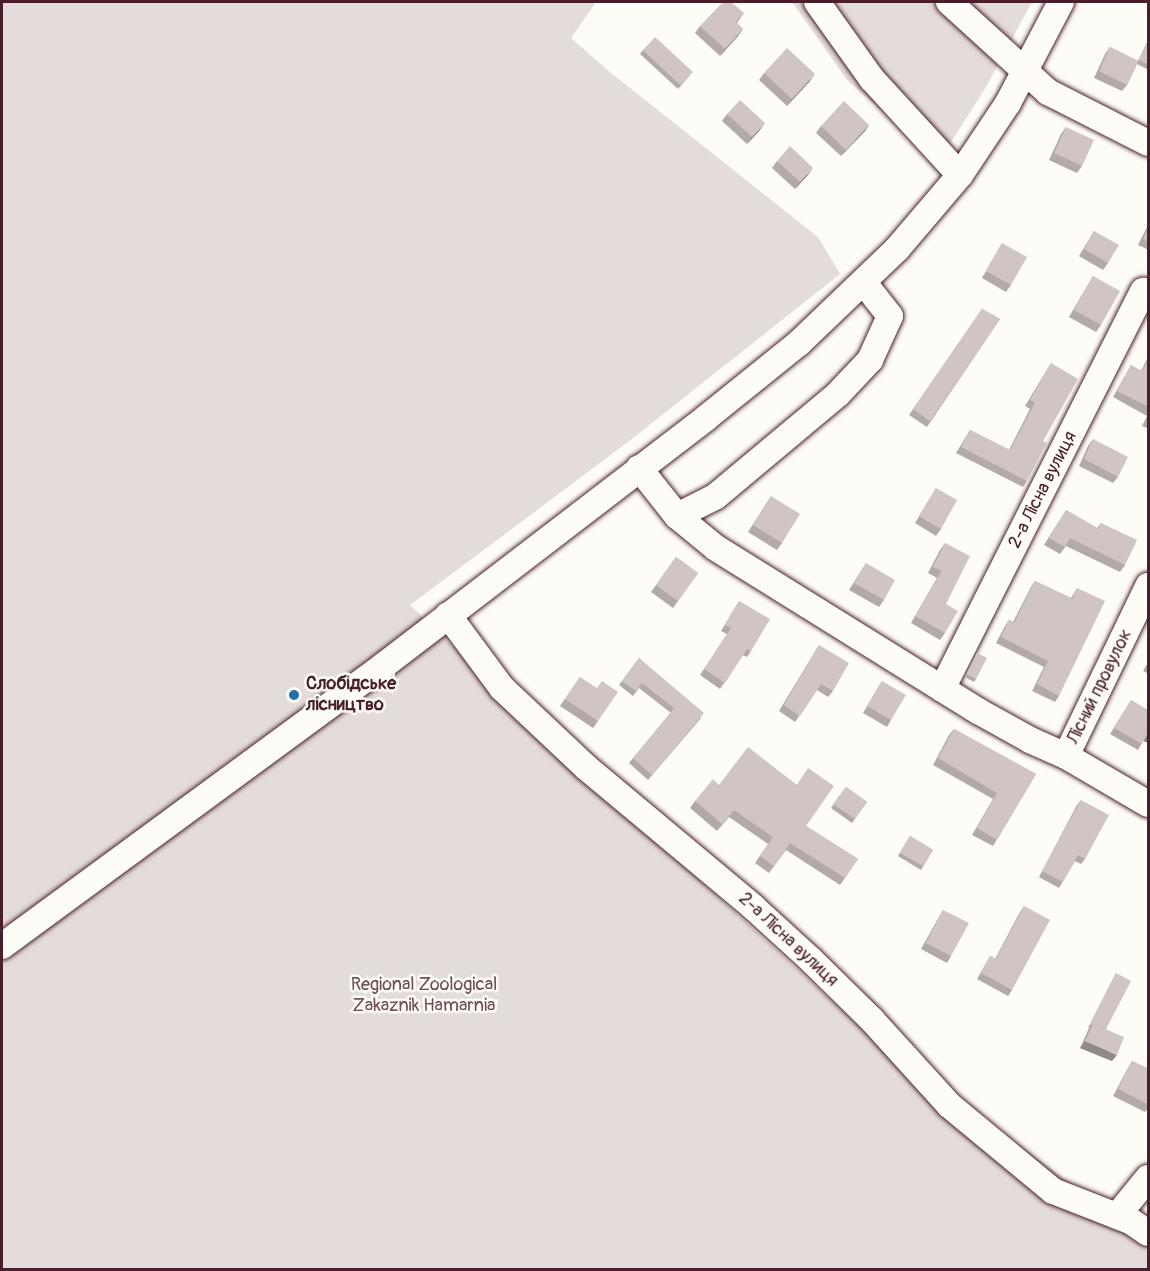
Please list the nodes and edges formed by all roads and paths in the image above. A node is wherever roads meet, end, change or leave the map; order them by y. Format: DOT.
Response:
graph roads {
  1 [pos="817,2"];
  2 [pos="949,2"];
  3 [pos="1061,2"];
  4 [pos="1026,72"];
  5 [pos="1149,143"];
  6 [pos="960,176"];
  7 [pos="864,283"];
  8 [pos="1143,291"];
  9 [pos="639,468"];
  10 [pos="676,516"];
  11 [pos="1149,586"];
  12 [pos="448,615"];
  13 [pos="942,689"];
  14 [pos="1066,756"];
  15 [pos="1149,804"];
  16 [pos="2,946"];
  17 [pos="1149,1178"];
  18 [pos="1117,1216"];
  19 [pos="1149,1233"];
  1 -- 6 [label="street"];
  2 -- 4 [label="street"];
  3 -- 4 [label="street"];
  4 -- 5 [label="street"];
  4 -- 6 [label="street"];
  6 -- 7 [label="street"];
  7 -- 9 [label="street"];
  7 -- 10 [label="street"];
  8 -- 13 [label="street, 2-а Лісна вулиця"];
  9 -- 10 [label="street"];
  9 -- 12 [label="street"];
  10 -- 13 [label="street"];
  11 -- 14 [label="street, Лісний провулок"];
  12 -- 16 [label="street"];
  12 -- 18 [label="street, 2-а Лісна вулиця"];
  13 -- 14 [label="street"];
  14 -- 15 [label="street"];
  17 -- 18 [label="street"];
  18 -- 19 [label="street, 2-а Лісна вулиця"];
}
